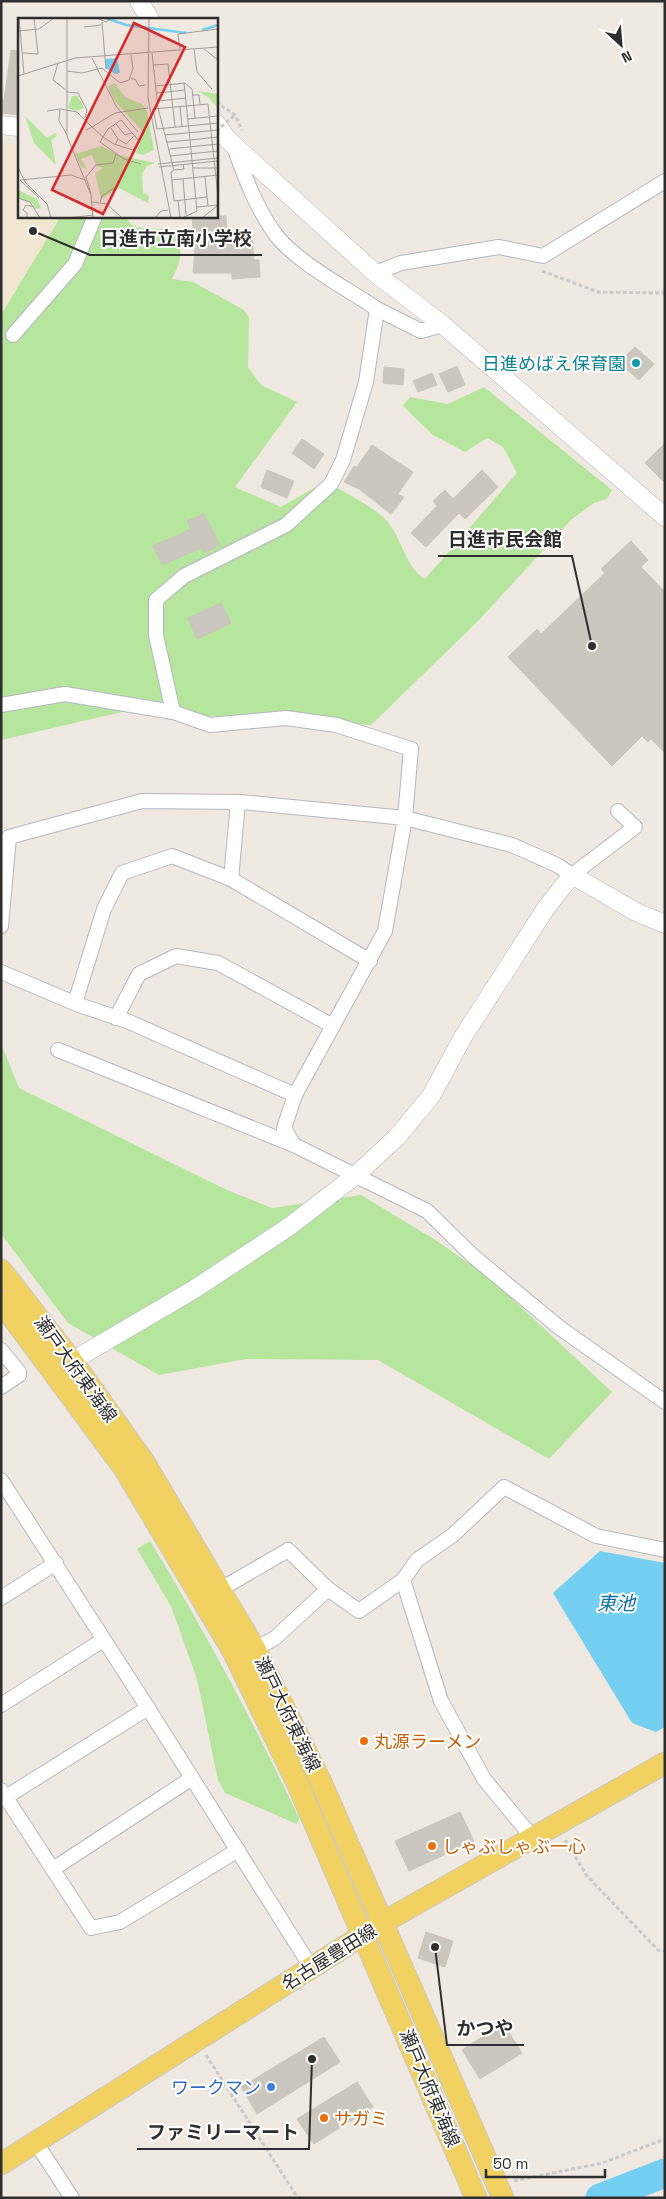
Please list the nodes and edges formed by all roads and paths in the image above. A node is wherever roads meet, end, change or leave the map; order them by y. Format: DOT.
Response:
graph roads {
  1 [pos="139,1"];
  2 [pos="149,18"];
  3 [pos="235,115"];
  4 [pos="1,125"];
  5 [pos="218,125"];
  6 [pos="18,127"];
  7 [pos="218,129"];
  8 [pos="232,143"];
  9 [pos="665,181"];
  10 [pos="94,218"];
  11 [pos="538,270"];
  12 [pos="374,273"];
  13 [pos="665,293"];
  14 [pos="377,309"];
  15 [pos="443,325"];
  16 [pos="13,335"];
  17 [pos="665,517"];
  18 [pos="1,705"];
  19 [pos="172,712"];
  20 [pos="238,802"];
  21 [pos="618,811"];
  22 [pos="405,818"];
  23 [pos="572,875"];
  24 [pos="230,879"];
  25 [pos="665,924"];
  26 [pos="1,926"];
  27 [pos="370,961"];
  28 [pos="1,972"];
  29 [pos="74,1003"];
  30 [pos="116,1018"];
  31 [pos="333,1026"];
  32 [pos="58,1050"];
  33 [pos="295,1095"];
  34 [pos="294,1145"];
  35 [pos="356,1175"];
  36 [pos="1,1270"];
  37 [pos="1,1302"];
  38 [pos="1,1350"];
  39 [pos="72,1361"];
  40 [pos="1,1388"];
  41 [pos="665,1402"];
  42 [pos="3,1487"];
  43 [pos="665,1550"];
  44 [pos="56,1563"];
  45 [pos="403,1580"];
  46 [pos="328,1589"];
  47 [pos="221,1590"];
  48 [pos="1,1598"];
  49 [pos="103,1640"];
  50 [pos="255,1648"];
  51 [pos="1,1705"];
  52 [pos="148,1708"];
  53 [pos="665,1763"];
  54 [pos="192,1778"];
  55 [pos="4,1794"];
  56 [pos="555,1824"];
  57 [pos="532,1837"];
  58 [pos="238,1850"];
  59 [pos="53,1869"];
  60 [pos="373,1929"];
  61 [pos="665,1951"];
  62 [pos="311,1968"];
  63 [pos="196,2040"];
  64 [pos="665,2139"];
  65 [pos="36,2143"];
  66 [pos="1,2164"];
  67 [pos="500,2192"];
  68 [pos="72,2198"];
  69 [pos="298,2198"];
  70 [pos="476,2198"];
  1 -- 2 [label="street"];
  3 -- 7 [label="path, bridge"];
  4 -- 6 [label="street"];
  5 -- 8 [label="street"];
  8 -- 12 [label="street"];
  8 -- 14 [label="street"];
  9 -- 12 [label="street"];
  10 -- 16 [label="street"];
  11 -- 13 [label="path"];
  12 -- 15 [label="street"];
  14 -- 15 [label="street"];
  14 -- 19 [label="street"];
  15 -- 17 [label="street"];
  18 -- 19 [label="street"];
  19 -- 22 [label="street"];
  20 -- 22 [label="street"];
  20 -- 24 [label="street"];
  20 -- 26 [label="street"];
  21 -- 23 [label="street"];
  22 -- 23 [label="street"];
  22 -- 27 [label="street"];
  23 -- 25 [label="street"];
  23 -- 35 [label="street"];
  24 -- 27 [label="street"];
  24 -- 29 [label="street"];
  27 -- 31 [label="street"];
  28 -- 29 [label="street"];
  29 -- 30 [label="street"];
  30 -- 31 [label="street"];
  30 -- 33 [label="street"];
  31 -- 33 [label="street"];
  32 -- 34 [label="street"];
  33 -- 34 [label="street"];
  34 -- 35 [label="street"];
  35 -- 39 [label="street"];
  35 -- 41 [label="street"];
  36 -- 39 [label="main road, 瀬戸大府東海線"];
  37 -- 60 [label="main road, 瀬戸大府東海線"];
  38 -- 40 [label="street"];
  39 -- 47 [label="main road, 瀬戸大府東海線"];
  42 -- 44 [label="street"];
  43 -- 45 [label="street"];
  44 -- 48 [label="street"];
  44 -- 49 [label="street"];
  45 -- 46 [label="street"];
  45 -- 57 [label="street"];
  46 -- 47 [label="street"];
  46 -- 50 [label="street"];
  47 -- 50 [label="main road, 瀬戸大府東海線"];
  49 -- 51 [label="street"];
  49 -- 52 [label="street"];
  50 -- 60 [label="main road, 瀬戸大府東海線"];
  52 -- 54 [label="street"];
  52 -- 55 [label="street"];
  53 -- 56 [label="main road, 名古屋豊田線"];
  54 -- 58 [label="street"];
  54 -- 59 [label="street"];
  55 -- 59 [label="street"];
  56 -- 57 [label="main road, 名古屋豊田線"];
  56 -- 61 [label="path"];
  57 -- 60 [label="main road, 名古屋豊田線"];
  58 -- 59 [label="street"];
  58 -- 62 [label="street"];
  60 -- 62 [label="main road, 名古屋豊田線"];
  60 -- 67 [label="main road, 瀬戸大府東海線"];
  60 -- 70 [label="main road, 瀬戸大府東海線"];
  62 -- 63 [label="main road, 名古屋豊田線"];
  63 -- 65 [label="main road, 名古屋豊田線"];
  63 -- 69 [label="path"];
  64 -- 67 [label="path"];
  65 -- 66 [label="main road, 名古屋豊田線"];
  65 -- 68 [label="street"];
}
